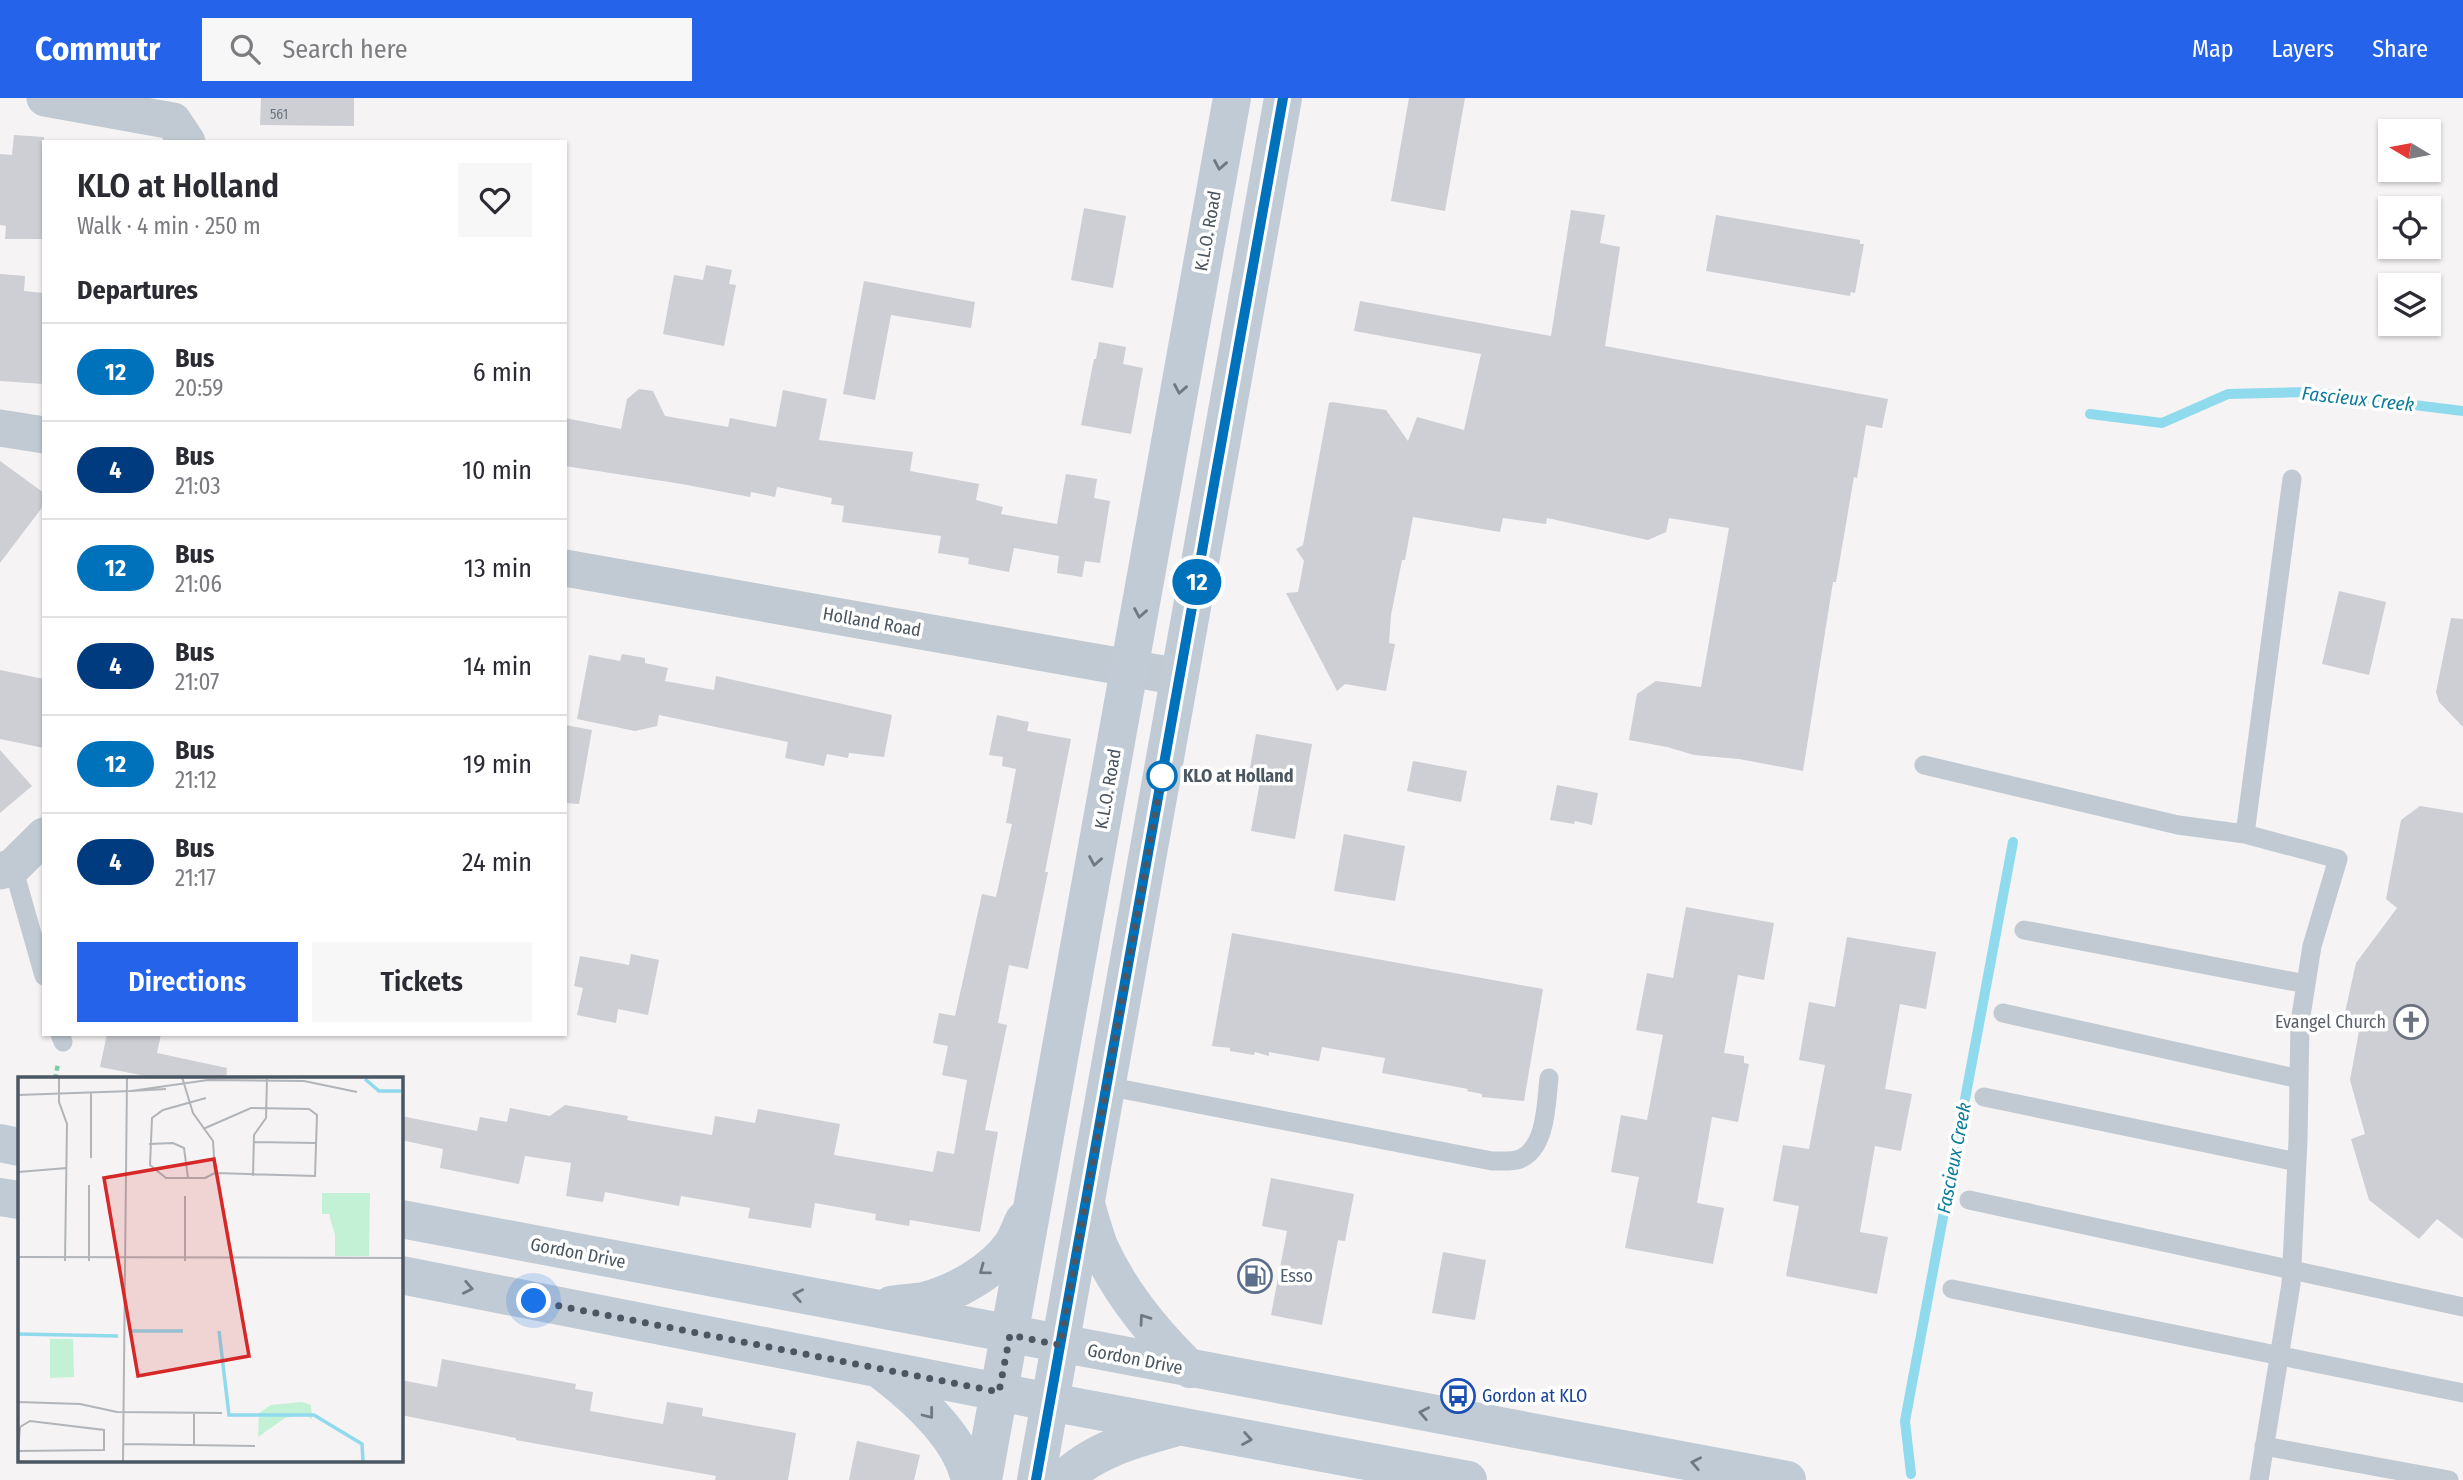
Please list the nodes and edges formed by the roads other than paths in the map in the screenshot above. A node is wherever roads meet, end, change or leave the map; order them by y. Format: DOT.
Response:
graph roads {
  1 [pos="45,98"];
  2 [pos="1232,98"];
  3 [pos="1283,98"];
  4 [pos="182,120"];
  5 [pos="0,428"];
  6 [pos="42,435"];
  7 [pos="2292,479"];
  8 [pos="567,568"];
  9 [pos="1130,668"];
  10 [pos="1180,677"];
  11 [pos="1924,765"];
  12 [pos="2245,834"];
  13 [pos="42,838"];
  14 [pos="6,869"];
  15 [pos="2024,930"];
  16 [pos="42,970"];
  17 [pos="2306,984"];
  18 [pos="2003,1013"];
  19 [pos="1549,1078"];
  20 [pos="2299,1079"];
  21 [pos="1107,1086"];
  22 [pos="1984,1097"];
  23 [pos="0,1143"];
  24 [pos="18,1147"];
  25 [pos="2297,1162"];
  26 [pos="1035,1195"];
  27 [pos="0,1197"];
  28 [pos="18,1200"];
  29 [pos="1969,1200"];
  30 [pos="1086,1202"];
  31 [pos="402,1219"];
  32 [pos="2292,1269"];
  33 [pos="402,1275"];
  34 [pos="1952,1289"];
  35 [pos="2463,1307"];
  36 [pos="865,1308"];
  37 [pos="1010,1335"];
  38 [pos="1060,1345"];
  39 [pos="2279,1357"];
  40 [pos="879,1369"];
  41 [pos="1189,1369"];
  42 [pos="999,1392"];
  43 [pos="2463,1393"];
  44 [pos="1050,1402"];
  45 [pos="1179,1427"];
  46 [pos="2264,1446"];
  47 [pos="1364,1470"];
  48 [pos="970,1480"];
  49 [pos="983,1480"];
  50 [pos="1036,1480"];
  51 [pos="1063,1480"];
  52 [pos="1468,1480"];
  53 [pos="1787,1480"];
  54 [pos="2259,1480"];
  55 [pos="2449,1480"];
  1 -- 4 [label="street"];
  2 -- 9 [label="main road, K.L.O. Road, one-way"];
  3 -- 10 [label="main road"];
  5 -- 6 [label="street"];
  7 -- 12 [label="lane"];
  8 -- 9 [label="street, Holland Road"];
  9 -- 10 [label="street, Holland Road"];
  9 -- 26 [label="main road, K.L.O. Road, one-way"];
  10 -- 21 [label="main road"];
  11 -- 12 [label="lane"];
  12 -- 17 [label="lane"];
  13 -- 14 [label="street"];
  14 -- 16 [label="lane"];
  15 -- 17 [label="lane"];
  17 -- 20 [label="lane"];
  18 -- 20 [label="lane"];
  19 -- 21 [label="lane"];
  20 -- 25 [label="lane"];
  21 -- 30 [label="main road"];
  22 -- 25 [label="lane"];
  23 -- 24 [label="main road"];
  25 -- 32 [label="lane"];
  26 -- 36 [label="main road, one-way"];
  26 -- 37 [label="main road, K.L.O. Road"];
  27 -- 28 [label="main road"];
  29 -- 32 [label="lane"];
  30 -- 38 [label="main road"];
  41 -- 30 [label="main road, one-way"];
  36 -- 31 [label="main road, Gordon Drive, one-way"];
  32 -- 35 [label="lane"];
  32 -- 39 [label="lane"];
  33 -- 40 [label="main road, one-way"];
  34 -- 39 [label="lane"];
  36 -- 37 [label="main road, Gordon Drive"];
  37 -- 38 [label="main road, Gordon Drive"];
  37 -- 42 [label="main road, K.L.O. Road"];
  38 -- 41 [label="main road, Gordon Drive"];
  38 -- 44 [label="main road"];
  39 -- 43 [label="lane"];
  39 -- 46 [label="lane"];
  40 -- 42 [label="main road"];
  40 -- 48 [label="main road, one-way"];
  53 -- 41 [label="main road, Gordon Drive, one-way"];
  42 -- 44 [label="main road"];
  42 -- 49 [label="main road, K.L.O. Road"];
  44 -- 45 [label="main road"];
  44 -- 50 [label="main road"];
  45 -- 47 [label="main road, one-way"];
  45 -- 51 [label="main road"];
  46 -- 54 [label="lane"];
  46 -- 55 [label="lane"];
  47 -- 52 [label="main road"];
}
